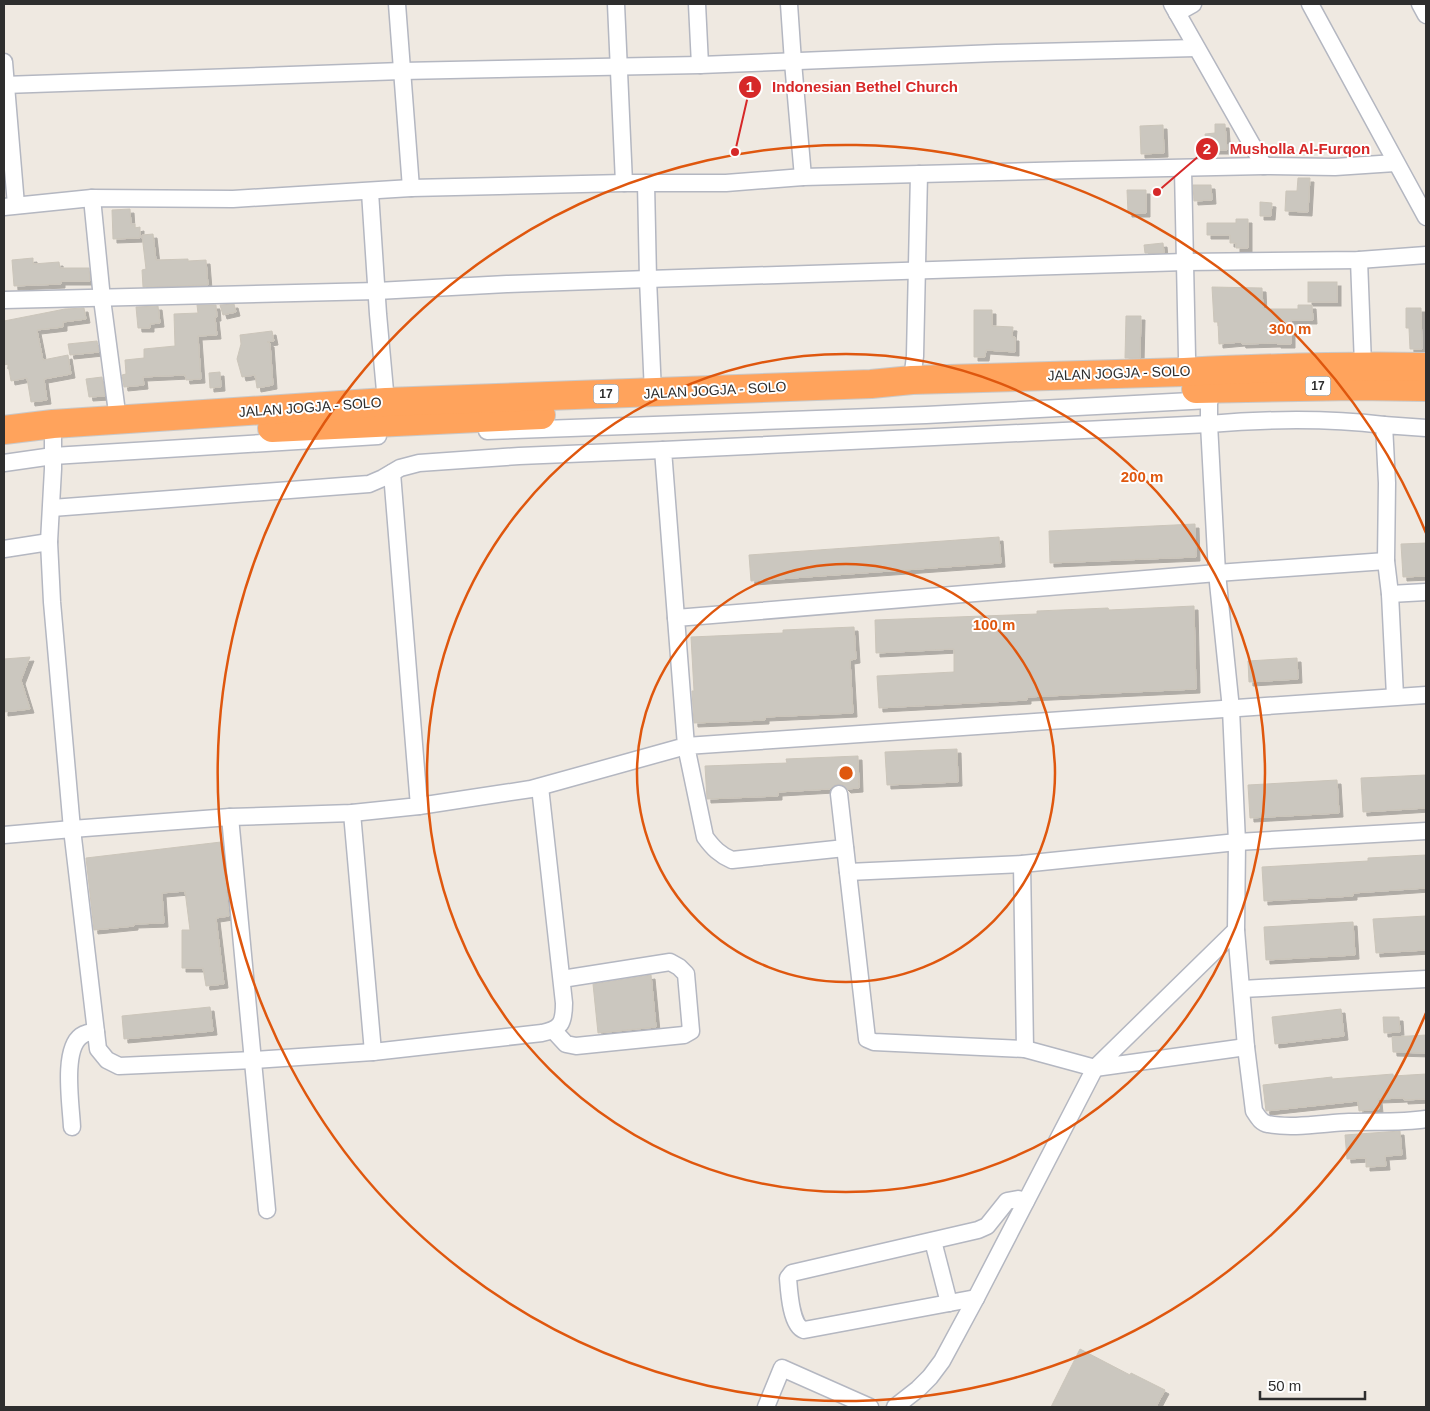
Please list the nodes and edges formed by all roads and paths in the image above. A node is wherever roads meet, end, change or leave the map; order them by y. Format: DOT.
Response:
graph roads {
  1 [pos="398,4"];
  2 [pos="616,4"];
  3 [pos="697,4"];
  4 [pos="790,4"];
  5 [pos="1193,4"];
  6 [pos="1310,4"];
  7 [pos="1420,4"];
  8 [pos="1174,8"];
  9 [pos="1426,15"];
  10 [pos="1196,48"];
  11 [pos="4,62"];
  12 [pos="793,62"];
  13 [pos="700,65"];
  14 [pos="618,68"];
  15 [pos="402,71"];
  16 [pos="5,85"];
  17 [pos="1395,162"];
  18 [pos="1264,166"];
  19 [pos="1183,169"];
  20 [pos="919,174"];
  21 [pos="803,177"];
  22 [pos="624,183"];
  23 [pos="646,183"];
  24 [pos="411,188"];
  25 [pos="370,192"];
  26 [pos="92,198"];
  27 [pos="10,206"];
  28 [pos="1426,217"];
  29 [pos="1426,255"];
  30 [pos="1358,260"];
  31 [pos="1185,262"];
  32 [pos="917,270"];
  33 [pos="648,279"];
  34 [pos="377,291"];
  35 [pos="102,299"];
  36 [pos="4,300"];
  37 [pos="1363,365"];
  38 [pos="1426,367"];
  39 [pos="912,380"];
  40 [pos="1203,382"];
  41 [pos="1426,387"];
  42 [pos="653,392"];
  43 [pos="1426,397"];
  44 [pos="391,419"];
  45 [pos="118,420"];
  46 [pos="1209,424"];
  47 [pos="1384,425"];
  48 [pos="1426,428"];
  49 [pos="4,430"];
  50 [pos="53,440"];
  51 [pos="4,447"];
  52 [pos="663,450"];
  53 [pos="4,463"];
  54 [pos="392,473"];
  55 [pos="52,508"];
  56 [pos="49,542"];
  57 [pos="4,549"];
  58 [pos="1386,561"];
  59 [pos="1217,573"];
  60 [pos="1426,592"];
  61 [pos="1390,594"];
  62 [pos="676,618"];
  63 [pos="1426,694"];
  64 [pos="1395,696"];
  65 [pos="1231,709"];
  66 [pos="686,746"];
  67 [pos="540,787"];
  68 [pos="839,794"];
  69 [pos="419,806"];
  70 [pos="352,813"];
  71 [pos="230,816"];
  72 [pos="72,829"];
  73 [pos="1426,831"];
  74 [pos="4,835"];
  75 [pos="1237,842"];
  76 [pos="845,848"];
  77 [pos="1022,864"];
  78 [pos="848,872"];
  79 [pos="1236,930"];
  80 [pos="562,979"];
  81 [pos="1426,979"];
  82 [pos="1242,989"];
  83 [pos="554,1031"];
  84 [pos="96,1032"];
  85 [pos="1246,1048"];
  86 [pos="1025,1049"];
  87 [pos="373,1052"];
  88 [pos="254,1060"];
  89 [pos="1095,1068"];
  90 [pos="1426,1119"];
  91 [pos="72,1127"];
  92 [pos="1026,1201"];
  93 [pos="267,1210"];
  94 [pos="933,1241"];
  95 [pos="976,1298"];
  96 [pos="948,1303"];
  97 [pos="766,1407"];
  98 [pos="870,1407"];
  99 [pos="895,1407"];
  1 -- 15 [label="street"];
  2 -- 14 [label="street"];
  3 -- 13 [label="street"];
  4 -- 12 [label="street"];
  5 -- 8 [label="street"];
  6 -- 17 [label="street"];
  7 -- 9 [label="street"];
  8 -- 10 [label="street"];
  10 -- 12 [label="street"];
  10 -- 18 [label="street"];
  11 -- 16 [label="street"];
  12 -- 13 [label="street"];
  12 -- 21 [label="street"];
  13 -- 14 [label="street"];
  14 -- 15 [label="street"];
  14 -- 22 [label="street"];
  15 -- 16 [label="street"];
  15 -- 24 [label="street"];
  16 -- 27 [label="street"];
  17 -- 18 [label="street"];
  17 -- 28 [label="street"];
  18 -- 19 [label="street"];
  19 -- 20 [label="street"];
  19 -- 31 [label="street"];
  20 -- 21 [label="street"];
  20 -- 32 [label="street"];
  21 -- 23 [label="street"];
  22 -- 23 [label="street"];
  22 -- 24 [label="street"];
  23 -- 33 [label="street"];
  24 -- 25 [label="street"];
  25 -- 26 [label="street"];
  25 -- 34 [label="street"];
  26 -- 27 [label="street"];
  26 -- 35 [label="street"];
  29 -- 30 [label="street"];
  30 -- 31 [label="street"];
  30 -- 37 [label="street"];
  31 -- 32 [label="street"];
  31 -- 40 [label="street"];
  32 -- 33 [label="street"];
  32 -- 39 [label="street"];
  33 -- 34 [label="street"];
  33 -- 42 [label="street"];
  34 -- 35 [label="street"];
  34 -- 44 [label="street"];
  35 -- 36 [label="street"];
  35 -- 45 [label="street"];
  37 -- 38 [label="highway, JALAN JOGJA - SOLO / 17"];
  37 -- 40 [label="highway, JALAN JOGJA - SOLO / 17"];
  39 -- 40 [label="highway, JALAN JOGJA - SOLO / 17"];
  39 -- 42 [label="highway, JALAN JOGJA - SOLO / 17"];
  40 -- 41 [label="highway, JALAN JOGJA - SOLO / 17"];
  40 -- 43 [label="street"];
  40 -- 44 [label="highway, JALAN JOGJA - SOLO / 17"];
  40 -- 46 [label="street"];
  42 -- 44 [label="highway, JALAN JOGJA - SOLO / 17"];
  44 -- 45 [label="highway, JALAN JOGJA - SOLO / 17"];
  44 -- 50 [label="highway, JALAN JOGJA - SOLO / 17"];
  45 -- 50 [label="highway, JALAN JOGJA - SOLO / 17"];
  46 -- 47 [label="street"];
  46 -- 52 [label="street"];
  46 -- 59 [label="street"];
  47 -- 48 [label="street"];
  47 -- 58 [label="street"];
  49 -- 50 [label="highway, JALAN JOGJA - SOLO / 17"];
  50 -- 51 [label="highway, JALAN JOGJA - SOLO / 17"];
  50 -- 53 [label="street"];
  50 -- 55 [label="street"];
  52 -- 54 [label="street"];
  52 -- 62 [label="street"];
  54 -- 55 [label="street"];
  54 -- 69 [label="street"];
  55 -- 56 [label="street"];
  56 -- 57 [label="street"];
  56 -- 72 [label="street"];
  58 -- 59 [label="street"];
  58 -- 61 [label="street"];
  59 -- 62 [label="street"];
  59 -- 65 [label="street"];
  60 -- 61 [label="street"];
  61 -- 64 [label="street"];
  62 -- 66 [label="street"];
  63 -- 64 [label="street"];
  64 -- 65 [label="street"];
  65 -- 66 [label="street"];
  65 -- 75 [label="street"];
  66 -- 67 [label="street"];
  66 -- 76 [label="street"];
  67 -- 69 [label="street"];
  67 -- 80 [label="street"];
  68 -- 76 [label="street"];
  69 -- 70 [label="street"];
  70 -- 71 [label="street"];
  70 -- 87 [label="street"];
  71 -- 72 [label="street"];
  71 -- 88 [label="street"];
  72 -- 74 [label="street"];
  72 -- 84 [label="street"];
  73 -- 75 [label="street"];
  75 -- 77 [label="street"];
  75 -- 79 [label="street"];
  76 -- 78 [label="street"];
  77 -- 78 [label="street"];
  77 -- 86 [label="street"];
  78 -- 86 [label="street"];
  79 -- 82 [label="street"];
  79 -- 89 [label="street"];
  80 -- 83 [label="street"];
  80 -- 83 [label="street"];
  81 -- 82 [label="street"];
  82 -- 85 [label="street"];
  83 -- 87 [label="street"];
  84 -- 88 [label="street"];
  84 -- 91 [label="street"];
  85 -- 89 [label="street"];
  85 -- 90 [label="street"];
  86 -- 89 [label="street"];
  87 -- 88 [label="street"];
  88 -- 93 [label="street"];
  89 -- 92 [label="street"];
  92 -- 94 [label="street"];
  92 -- 95 [label="street"];
  94 -- 96 [label="street"];
  94 -- 96 [label="street"];
  95 -- 96 [label="street"];
  95 -- 99 [label="street"];
  97 -- 98 [label="street"];
}
